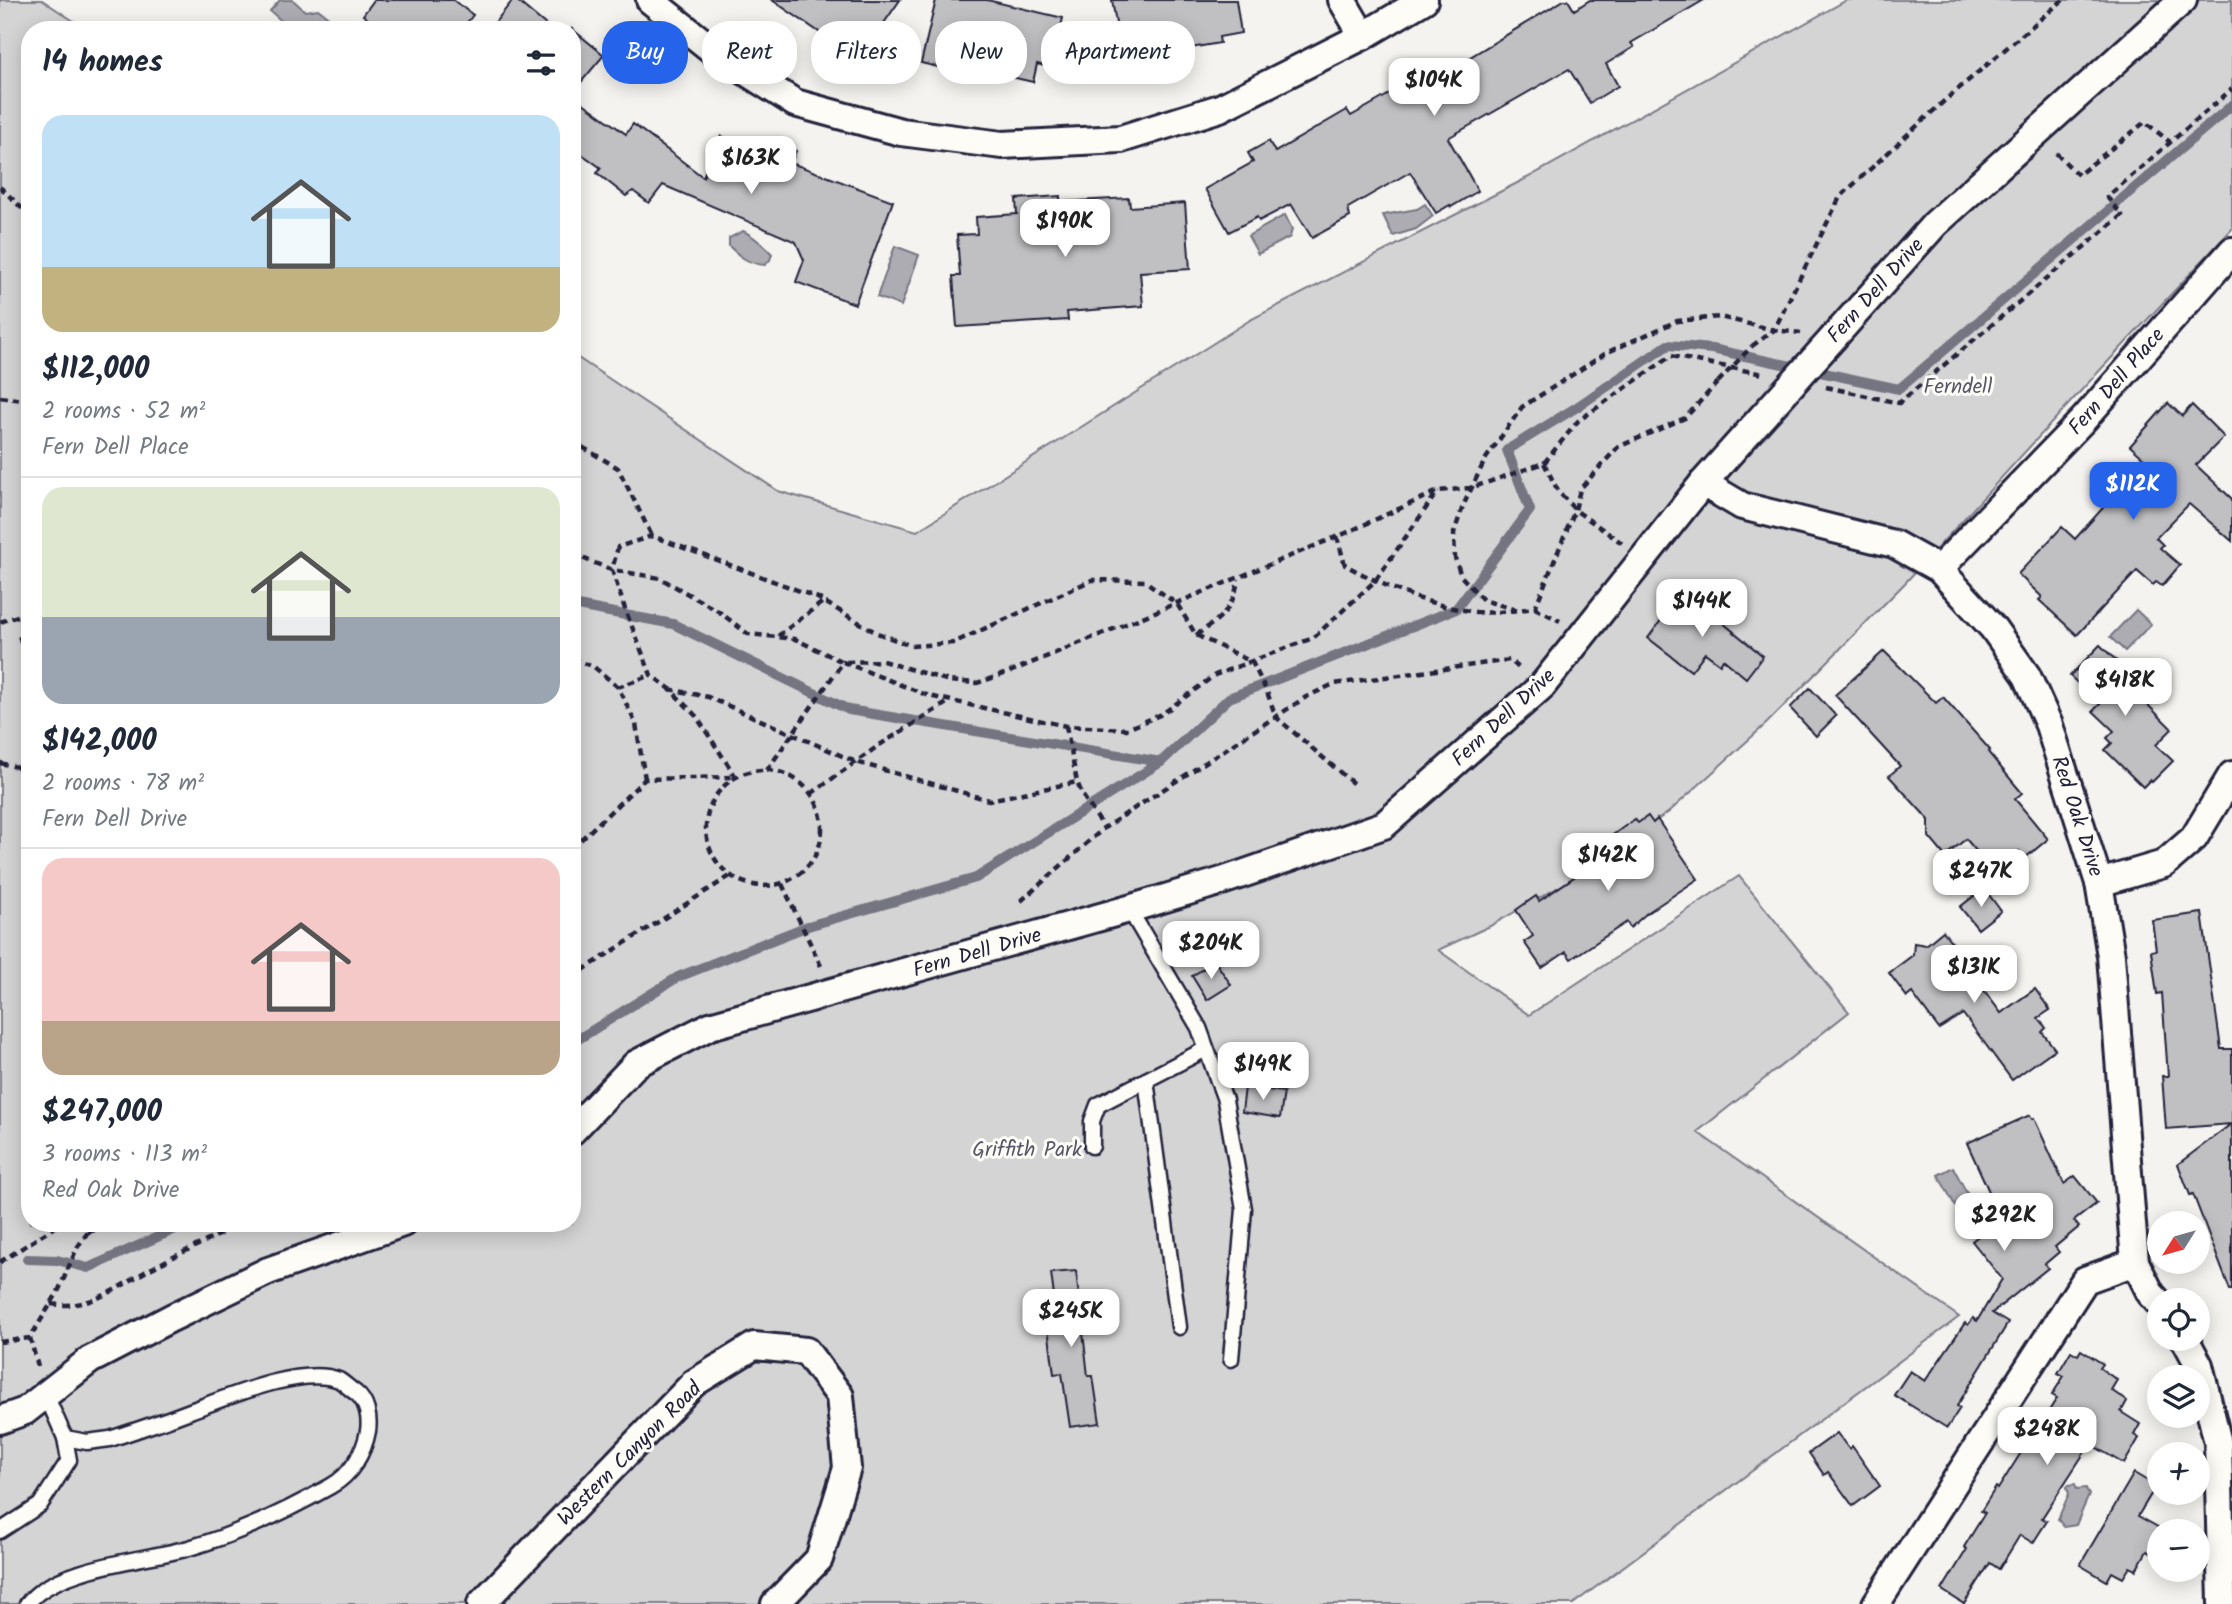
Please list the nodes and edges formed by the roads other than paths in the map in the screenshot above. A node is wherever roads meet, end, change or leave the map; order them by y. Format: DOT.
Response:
graph roads {
  1 [pos="650,0"];
  2 [pos="1342,0"];
  3 [pos="1424,0"];
  4 [pos="2183,0"];
  5 [pos="1363,36"];
  6 [pos="2232,251"];
  7 [pos="1703,483"];
  8 [pos="1939,569"];
  9 [pos="2232,775"];
  10 [pos="2099,883"];
  11 [pos="1129,909"];
  12 [pos="1206,1049"];
  13 [pos="1146,1080"];
  14 [pos="581,1121"];
  15 [pos="1092,1146"];
  16 [pos="378,1232"];
  17 [pos="2135,1262"];
  18 [pos="2148,1288"];
  19 [pos="1179,1327"];
  20 [pos="2191,1351"];
  21 [pos="1231,1359"];
  22 [pos="46,1395"];
  23 [pos="0,1420"];
  24 [pos="65,1438"];
  25 [pos="0,1531"];
  26 [pos="27,1604"];
  27 [pos="481,1604"];
  28 [pos="775,1604"];
  29 [pos="1876,1604"];
  30 [pos="2222,1604"];
  1 -- 5 [label="street"];
  2 -- 5 [label="street"];
  3 -- 5 [label="street"];
  4 -- 7 [label="street, Fern Dell Drive, bridge"];
  6 -- 8 [label="street, Fern Dell Place"];
  7 -- 8 [label="street, Red Oak Drive"];
  7 -- 11 [label="street, Fern Dell Drive"];
  8 -- 10 [label="street, Red Oak Drive"];
  9 -- 10 [label="street"];
  10 -- 17 [label="street, Red Oak Drive"];
  11 -- 12 [label="lane"];
  11 -- 14 [label="street, Fern Dell Drive"];
  12 -- 13 [label="lane"];
  12 -- 21 [label="lane"];
  13 -- 15 [label="lane"];
  13 -- 19 [label="lane"];
  16 -- 22 [label="street"];
  17 -- 18 [label="street, Red Oak Drive"];
  17 -- 29 [label="street"];
  20 -- 30 [label="street"];
  22 -- 23 [label="street"];
  22 -- 24 [label="lane"];
  24 -- 25 [label="lane"];
  24 -- 26 [label="lane"];
  27 -- 28 [label="street, Western Canyon Road"];
}
